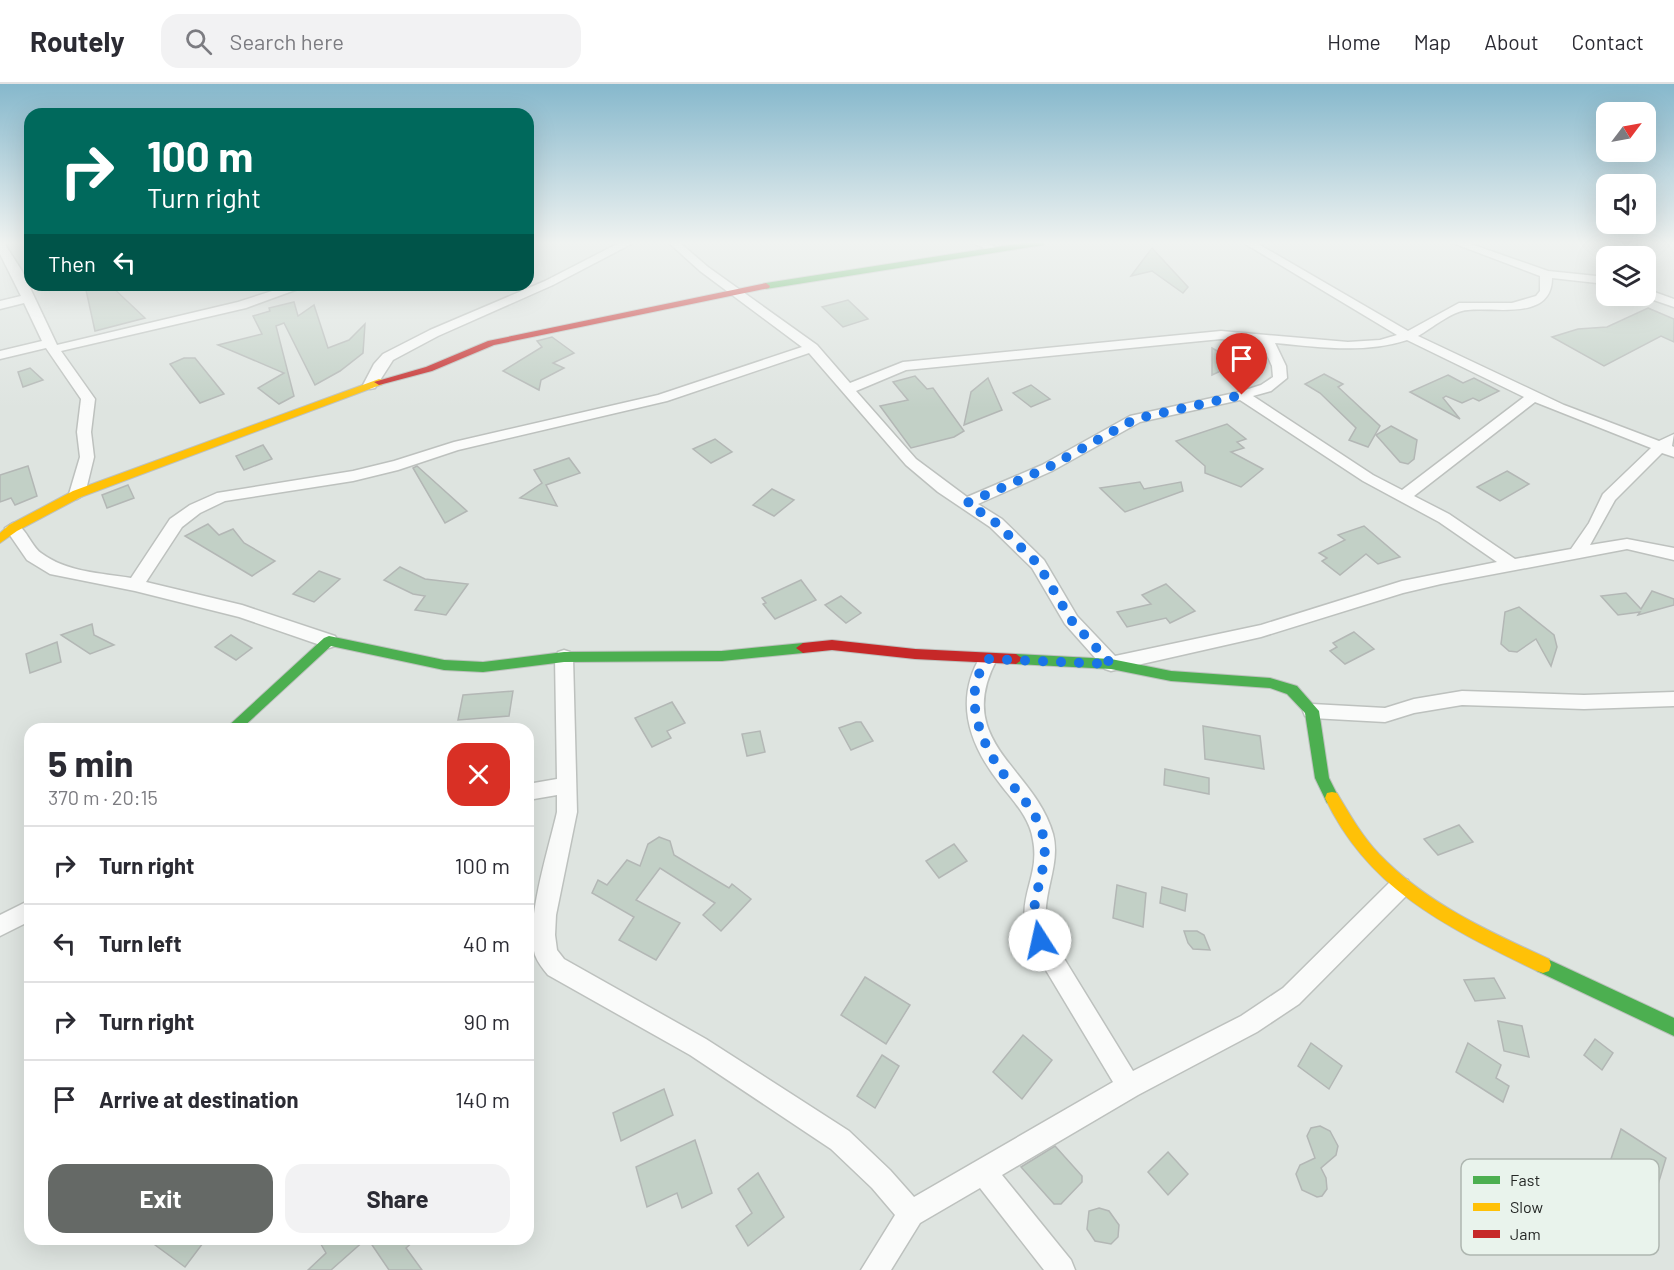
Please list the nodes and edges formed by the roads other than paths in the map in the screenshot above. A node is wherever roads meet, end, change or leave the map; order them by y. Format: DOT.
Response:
graph roads {
  1 [pos="265,297"];
  2 [pos="515,297"];
  3 [pos="704,297"];
  4 [pos="743,297"];
  5 [pos="1342,297"];
  6 [pos="1540,297"];
  7 [pos="1658,297"];
  8 [pos="28,298"];
  9 [pos="1674,303"];
  10 [pos="0,305"];
  11 [pos="1408,336"];
  12 [pos="1266,339"];
  13 [pos="52,346"];
  14 [pos="812,348"];
  15 [pos="0,355"];
  16 [pos="370,384"];
  17 [pos="846,390"];
  18 [pos="1242,395"];
  19 [pos="1534,396"];
  20 [pos="1674,438"];
  21 [pos="1667,450"];
  22 [pos="77,494"];
  23 [pos="1404,496"];
  24 [pos="967,503"];
  25 [pos="14,528"];
  26 [pos="0,539"];
  27 [pos="1576,554"];
  28 [pos="1674,554"];
  29 [pos="1514,566"];
  30 [pos="135,585"];
  31 [pos="329,641"];
  32 [pos="564,657"];
  33 [pos="988,659"];
  34 [pos="1111,664"];
  35 [pos="1674,699"];
  36 [pos="1312,711"];
  37 [pos="239,723"];
  38 [pos="568,785"];
  39 [pos="534,791"];
  40 [pos="1400,887"];
  41 [pos="24,913"];
  42 [pos="0,927"];
  43 [pos="1674,1028"];
  44 [pos="1129,1086"];
  45 [pos="983,1172"];
  46 [pos="911,1214"];
  47 [pos="875,1270"];
  48 [pos="1061,1270"];
  1 -- 13 [label="street"];
  2 -- 16 [label="street"];
  3 -- 16 [label="street"];
  4 -- 14 [label="street"];
  5 -- 11 [label="street"];
  6 -- 11 [label="street"];
  7 -- 9 [label="street"];
  8 -- 10 [label="street"];
  8 -- 13 [label="street"];
  11 -- 12 [label="street"];
  11 -- 19 [label="street"];
  12 -- 17 [label="street"];
  12 -- 18 [label="street"];
  13 -- 15 [label="street"];
  13 -- 22 [label="street"];
  14 -- 17 [label="street"];
  14 -- 30 [label="street"];
  16 -- 22 [label="street"];
  17 -- 24 [label="street"];
  18 -- 23 [label="street"];
  18 -- 24 [label="street"];
  19 -- 21 [label="street"];
  19 -- 23 [label="street"];
  20 -- 21 [label="street"];
  21 -- 27 [label="street"];
  22 -- 25 [label="street"];
  23 -- 29 [label="street"];
  24 -- 34 [label="street"];
  25 -- 26 [label="street"];
  25 -- 30 [label="street"];
  27 -- 28 [label="street"];
  27 -- 29 [label="street"];
  29 -- 34 [label="street"];
  30 -- 31 [label="street"];
  31 -- 32 [label="street"];
  31 -- 37 [label="street"];
  32 -- 33 [label="street"];
  32 -- 38 [label="street"];
  33 -- 34 [label="street"];
  33 -- 44 [label="street"];
  34 -- 36 [label="street"];
  35 -- 36 [label="street"];
  36 -- 40 [label="street"];
  38 -- 39 [label="street"];
  38 -- 46 [label="street"];
  40 -- 43 [label="street"];
  40 -- 44 [label="street"];
  41 -- 42 [label="street"];
  44 -- 45 [label="street"];
  45 -- 46 [label="street"];
  45 -- 48 [label="street"];
  46 -- 47 [label="street"];
}
